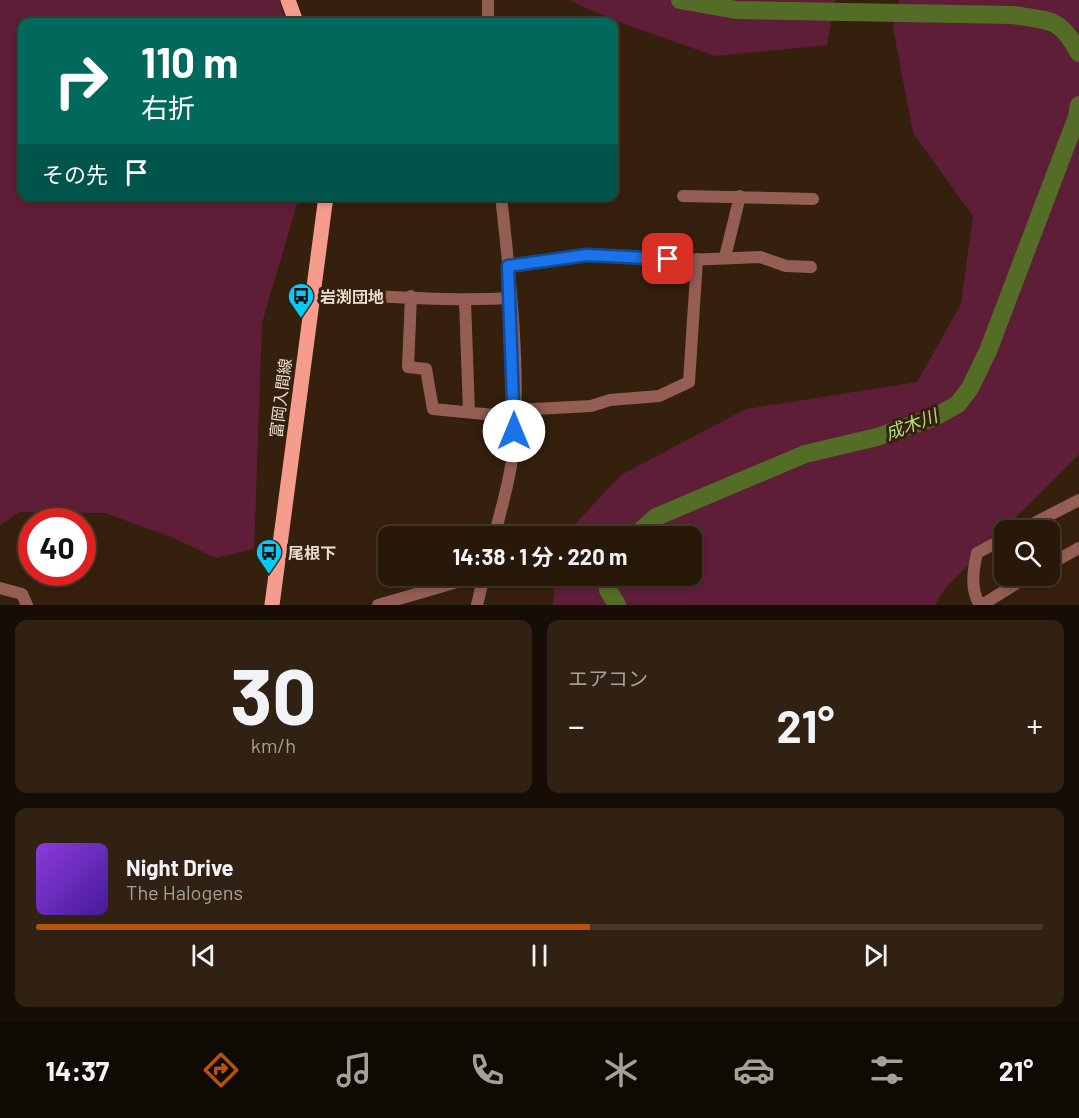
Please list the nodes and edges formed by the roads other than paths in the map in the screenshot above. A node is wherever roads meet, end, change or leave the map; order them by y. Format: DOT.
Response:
graph roads {
  1 [pos="288,0"];
  2 [pos="488,0"];
  3 [pos="295,18"];
  4 [pos="488,18"];
  5 [pos="682,196"];
  6 [pos="740,196"];
  7 [pos="813,199"];
  8 [pos="325,201"];
  9 [pos="502,201"];
  10 [pos="725,257"];
  11 [pos="697,259"];
  12 [pos="508,266"];
  13 [pos="812,267"];
  14 [pos="312,294"];
  15 [pos="411,296"];
  16 [pos="511,298"];
  17 [pos="465,301"];
  18 [pos="469,412"];
  19 [pos="515,414"];
  20 [pos="1079,500"];
  21 [pos="1040,520"];
  22 [pos="497,526"];
  23 [pos="994,544"];
  24 [pos="1079,548"];
  25 [pos="1060,558"];
  26 [pos="444,586"];
  27 [pos="482,586"];
  28 [pos="1012,586"];
  29 [pos="0,588"];
  30 [pos="27,605"];
  31 [pos="272,605"];
  32 [pos="378,605"];
  33 [pos="477,605"];
  34 [pos="981,605"];
  1 -- 3 [label="main road"];
  2 -- 4 [label="street"];
  5 -- 6 [label="street"];
  6 -- 7 [label="street"];
  6 -- 10 [label="street"];
  8 -- 14 [label="main road, 富岡入間線"];
  9 -- 12 [label="street"];
  10 -- 11 [label="street"];
  10 -- 13 [label="street"];
  11 -- 12 [label="street"];
  11 -- 19 [label="street"];
  12 -- 16 [label="street"];
  14 -- 15 [label="street"];
  14 -- 31 [label="main road, 富岡入間線"];
  15 -- 17 [label="street"];
  15 -- 18 [label="street"];
  16 -- 17 [label="street"];
  16 -- 19 [label="street"];
  17 -- 18 [label="street"];
  18 -- 19 [label="street"];
  19 -- 22 [label="street"];
  20 -- 21 [label="street"];
  23 -- 34 [label="street"];
  24 -- 25 [label="street"];
  26 -- 32 [label="street"];
  27 -- 33 [label="street"];
  28 -- 34 [label="street"];
  29 -- 30 [label="street"];
}
